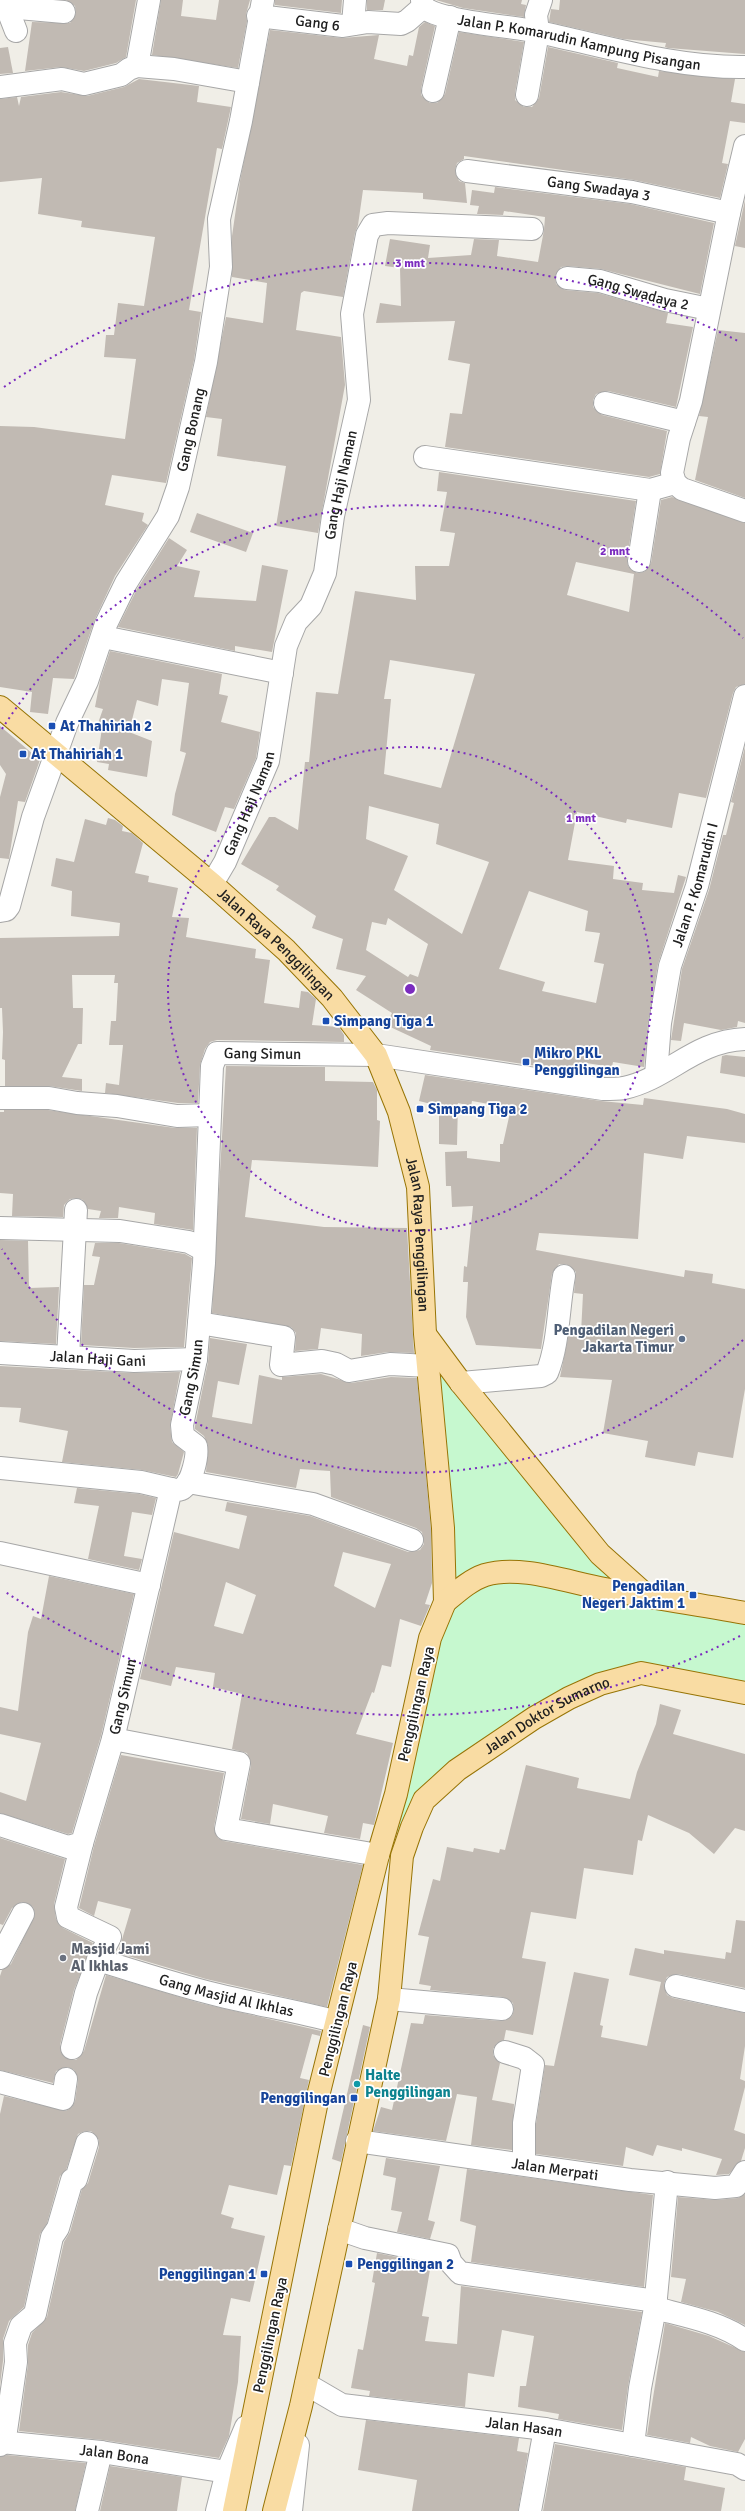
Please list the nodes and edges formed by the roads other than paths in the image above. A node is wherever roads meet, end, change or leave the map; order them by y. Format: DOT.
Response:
graph roads {
  1 [pos="149,0"];
  2 [pos="355,0"];
  3 [pos="541,0"];
  4 [pos="422,3"];
  5 [pos="5,4"];
  6 [pos="260,8"];
  7 [pos="64,12"];
  8 [pos="450,17"];
  9 [pos="353,24"];
  10 [pos="16,31"];
  11 [pos="538,32"];
  12 [pos="137,66"];
  13 [pos="745,67"];
  14 [pos="248,82"];
  15 [pos="0,87"];
  16 [pos="433,91"];
  17 [pos="527,95"];
  18 [pos="745,146"];
  19 [pos="467,171"];
  20 [pos="729,213"];
  21 [pos="532,229"];
  22 [pos="567,278"];
  23 [pos="710,309"];
  24 [pos="605,403"];
  25 [pos="684,422"];
  26 [pos="425,457"];
  27 [pos="675,483"];
  28 [pos="650,490"];
  29 [pos="745,511"];
  30 [pos="639,561"];
  31 [pos="103,638"];
  32 [pos="282,673"];
  33 [pos="745,696"];
  34 [pos="0,707"];
  35 [pos="56,754"];
  36 [pos="212,884"];
  37 [pos="1,914"];
  38 [pos="745,1039"];
  39 [pos="376,1055"];
  40 [pos="656,1075"];
  41 [pos="0,1098"];
  42 [pos="210,1115"];
  43 [pos="75,1220"];
  44 [pos="0,1228"];
  45 [pos="204,1250"];
  46 [pos="564,1276"];
  47 [pos="199,1323"];
  48 [pos="425,1334"];
  49 [pos="0,1353"];
  50 [pos="68,1357"];
  51 [pos="196,1359"];
  52 [pos="429,1366"];
  53 [pos="461,1382"];
  54 [pos="0,1468"];
  55 [pos="180,1486"];
  56 [pos="412,1540"];
  57 [pos="0,1553"];
  58 [pos="150,1585"];
  59 [pos="648,1597"];
  60 [pos="445,1602"];
  61 [pos="745,1613"];
  62 [pos="745,1693"];
  63 [pos="112,1740"];
  64 [pos="0,1825"];
  65 [pos="84,1836"];
  66 [pos="378,1855"];
  67 [pos="23,1914"];
  68 [pos="5,1936"];
  69 [pos="0,1958"];
  70 [pos="98,1960"];
  71 [pos="676,1986"];
  72 [pos="388,1999"];
  73 [pos="745,2001"];
  74 [pos="502,2009"];
  75 [pos="337,2022"];
  76 [pos="72,2048"];
  77 [pos="505,2052"];
  78 [pos="66,2079"];
  79 [pos="0,2082"];
  80 [pos="357,2141"];
  81 [pos="87,2144"];
  82 [pos="524,2164"];
  83 [pos="745,2172"];
  84 [pos="667,2182"];
  85 [pos="338,2229"];
  86 [pos="655,2304"];
  87 [pos="745,2340"];
  88 [pos="306,2384"];
  89 [pos="257,2400"];
  90 [pos="301,2406"];
  91 [pos="545,2429"];
  92 [pos="0,2443"];
  93 [pos="633,2445"];
  94 [pos="101,2452"];
  95 [pos="745,2469"];
  96 [pos="227,2472"];
  97 [pos="88,2511"];
  98 [pos="217,2511"];
  99 [pos="234,2511"];
  100 [pos="274,2511"];
  101 [pos="291,2511"];
  102 [pos="530,2511"];
  1 -- 12 [label="street"];
  2 -- 9 [label="street, Gang 6"];
  3 -- 11 [label="street"];
  4 -- 8 [label="street, Jalan P. Komarudin Kampung Pisangan"];
  4 -- 9 [label="street"];
  5 -- 7 [label="street"];
  5 -- 10 [label="street"];
  6 -- 9 [label="street, Gang 6"];
  6 -- 14 [label="street, Gang Bonang"];
  8 -- 11 [label="street, Jalan P. Komarudin Kampung Pisangan"];
  8 -- 16 [label="street"];
  11 -- 13 [label="street, Jalan P. Komarudin Kampung Pisangan"];
  11 -- 17 [label="street"];
  12 -- 14 [label="street"];
  12 -- 15 [label="street"];
  14 -- 31 [label="street, Gang Bonang"];
  18 -- 20 [label="street"];
  19 -- 20 [label="street, Gang Swadaya 3"];
  20 -- 23 [label="street"];
  21 -- 32 [label="street, Gang Haji Naman"];
  22 -- 23 [label="street, Gang Swadaya 2"];
  23 -- 25 [label="street"];
  24 -- 25 [label="street"];
  25 -- 27 [label="street"];
  26 -- 28 [label="street"];
  27 -- 28 [label="street"];
  27 -- 29 [label="street"];
  28 -- 30 [label="street"];
  31 -- 32 [label="street"];
  31 -- 35 [label="street, Gang Bonang"];
  32 -- 36 [label="street, Gang Haji Naman"];
  33 -- 40 [label="street, Jalan P. Komarudin I"];
  34 -- 35 [label="main road, Jalan Raya Penggilingan"];
  35 -- 36 [label="main road, Jalan Raya Penggilingan"];
  35 -- 37 [label="street, Gang Bonang"];
  36 -- 39 [label="main road, Jalan Raya Penggilingan"];
  38 -- 40 [label="street"];
  39 -- 40 [label="street"];
  39 -- 42 [label="street, Gang Simun"];
  39 -- 48 [label="main road, Jalan Raya Penggilingan"];
  41 -- 42 [label="street"];
  42 -- 45 [label="street, Gang Simun"];
  43 -- 44 [label="street"];
  43 -- 45 [label="street"];
  43 -- 50 [label="street"];
  45 -- 47 [label="street, Gang Simun"];
  46 -- 53 [label="street"];
  47 -- 51 [label="street, Gang Simun"];
  47 -- 52 [label="street"];
  48 -- 52 [label="main road, Jalan Raya Penggilingan"];
  48 -- 53 [label="main road"];
  49 -- 50 [label="street, Jalan Haji Gani"];
  50 -- 51 [label="street, Jalan Haji Gani"];
  51 -- 55 [label="street, Gang Simun"];
  52 -- 60 [label="main road, Jalan Raya Penggilingan"];
  53 -- 59 [label="main road"];
  54 -- 55 [label="street"];
  55 -- 56 [label="street"];
  55 -- 58 [label="street, Gang Simun"];
  57 -- 58 [label="street"];
  58 -- 63 [label="street, Gang Simun"];
  59 -- 60 [label="main road"];
  59 -- 61 [label="main road"];
  60 -- 66 [label="main road, Penggilingan Raya"];
  62 -- 72 [label="main road, Jalan Doktor Sumarno"];
  63 -- 65 [label="street, Gang Simun"];
  63 -- 66 [label="street"];
  64 -- 65 [label="street"];
  65 -- 70 [label="street"];
  66 -- 75 [label="main road, Penggilingan Raya"];
  67 -- 68 [label="street"];
  68 -- 69 [label="street"];
  70 -- 75 [label="street, Gang Masjid Al Ikhlas"];
  70 -- 76 [label="street"];
  71 -- 73 [label="street"];
  72 -- 74 [label="street"];
  72 -- 80 [label="main road"];
  75 -- 89 [label="main road, Penggilingan Raya"];
  77 -- 82 [label="street"];
  78 -- 79 [label="street"];
  80 -- 82 [label="street, Jalan Merpati"];
  80 -- 85 [label="main road"];
  81 -- 92 [label="street"];
  82 -- 84 [label="street, Jalan Merpati"];
  83 -- 84 [label="street, Jalan Merpati"];
  84 -- 86 [label="street"];
  85 -- 86 [label="street"];
  85 -- 88 [label="main road"];
  86 -- 87 [label="street"];
  86 -- 93 [label="street"];
  88 -- 90 [label="main road"];
  88 -- 91 [label="street, Jalan Hasan"];
  89 -- 96 [label="street"];
  89 -- 99 [label="main road, Penggilingan Raya"];
  90 -- 100 [label="main road"];
  90 -- 101 [label="street"];
  91 -- 93 [label="street, Jalan Hasan"];
  91 -- 102 [label="street"];
  92 -- 94 [label="street, Jalan Bona"];
  93 -- 95 [label="street, Jalan Hasan"];
  94 -- 96 [label="street, Jalan Bona"];
  94 -- 97 [label="street"];
  96 -- 98 [label="street"];
}
